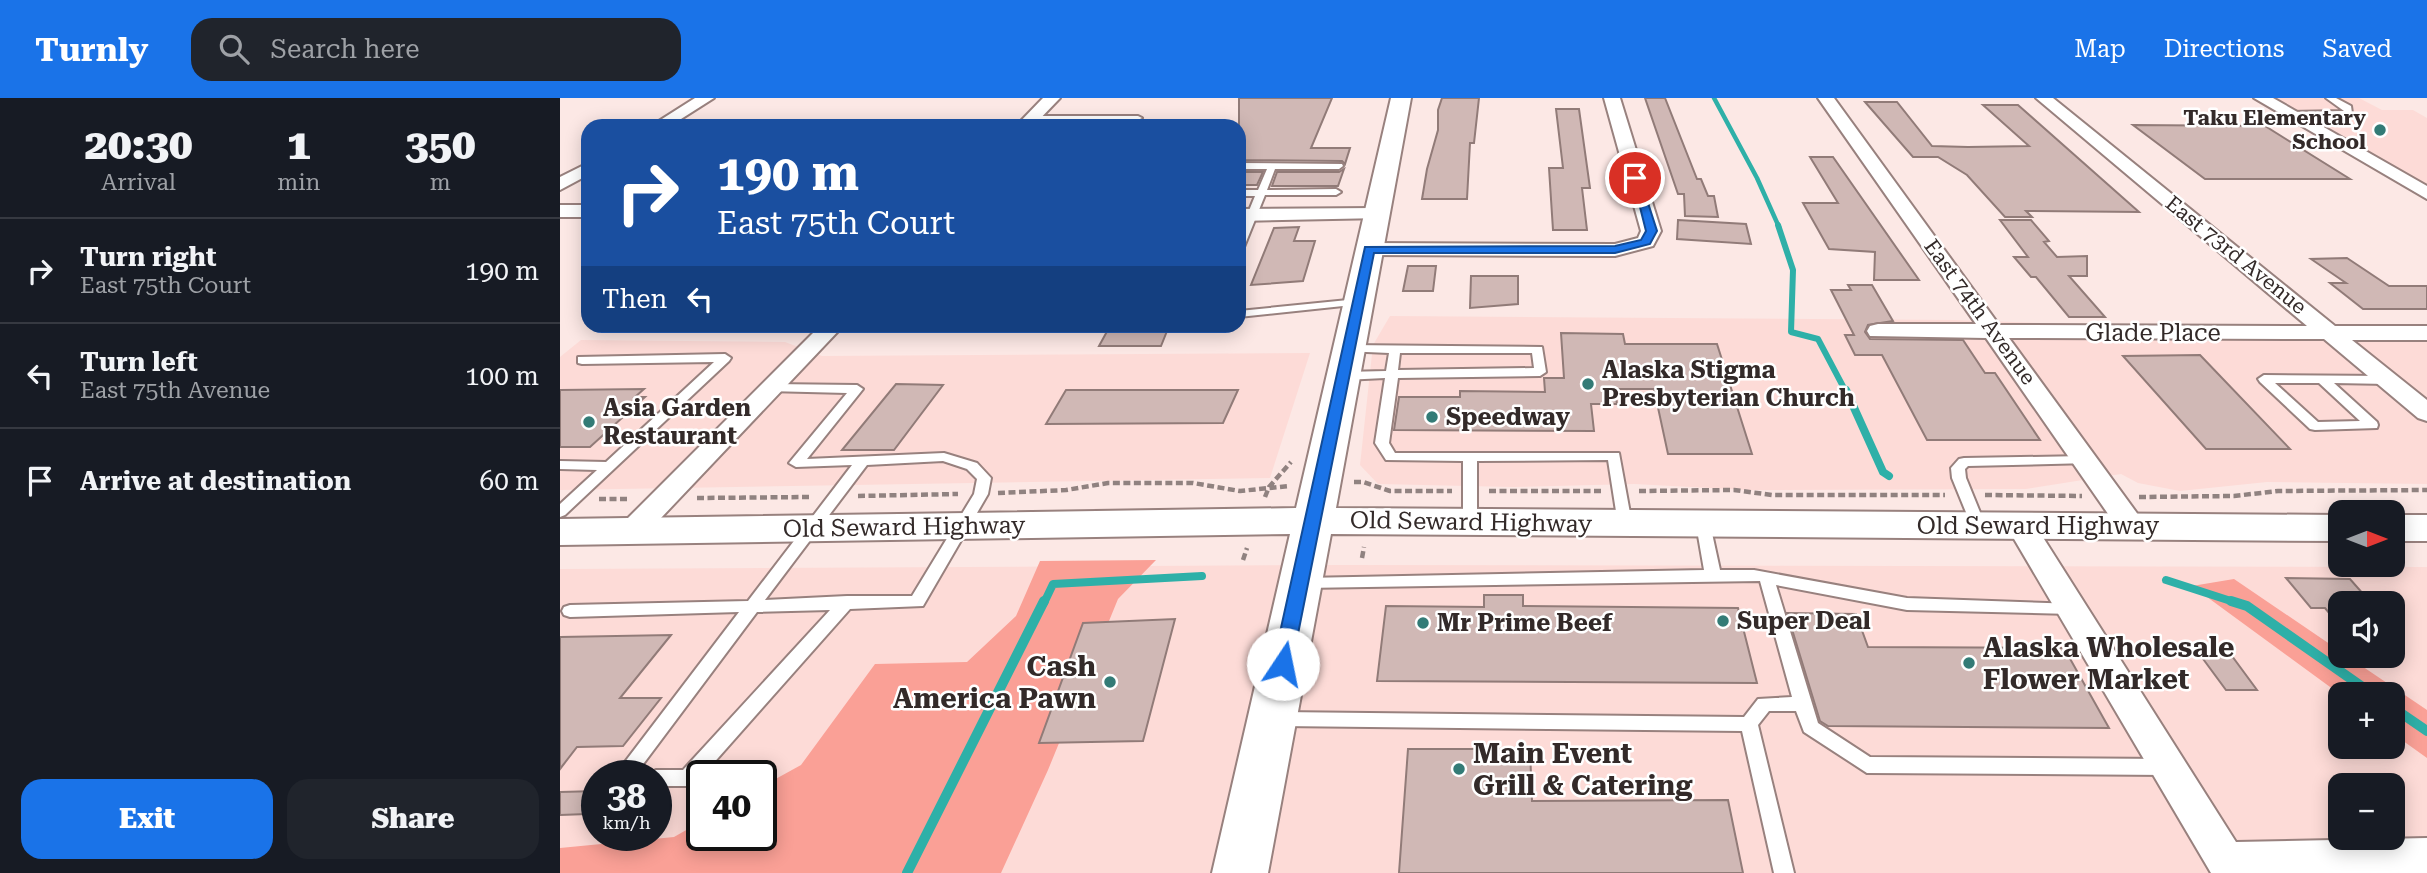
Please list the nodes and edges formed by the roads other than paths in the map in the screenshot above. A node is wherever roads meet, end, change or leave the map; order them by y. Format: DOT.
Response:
graph roads {
  1 [pos="706,98"];
  2 [pos="1052,98"];
  3 [pos="1401,98"];
  4 [pos="1612,98"];
  5 [pos="1826,98"];
  6 [pos="2044,98"];
  7 [pos="2262,98"];
  8 [pos="2330,98"];
  9 [pos="2290,114"];
  10 [pos="1138,118"];
  11 [pos="671,119"];
  12 [pos="1031,119"];
  13 [pos="1110,119"];
  14 [pos="1246,166"];
  15 [pos="1272,166"];
  16 [pos="1339,166"];
  17 [pos="581,172"];
  18 [pos="560,185"];
  19 [pos="1246,192"];
  20 [pos="1260,192"];
  21 [pos="1336,192"];
  22 [pos="2427,194"];
  23 [pos="560,211"];
  24 [pos="581,211"];
  25 [pos="1376,214"];
  26 [pos="1246,215"];
  27 [pos="1369,249"];
  28 [pos="1358,302"];
  29 [pos="1246,314"];
  30 [pos="1878,331"];
  31 [pos="825,333"];
  32 [pos="1997,333"];
  33 [pos="2331,333"];
  34 [pos="2427,333"];
  35 [pos="1395,349"];
  36 [pos="582,360"];
  37 [pos="1345,362"];
  38 [pos="1392,374"];
  39 [pos="2322,380"];
  40 [pos="2388,380"];
  41 [pos="771,388"];
  42 [pos="2427,413"];
  43 [pos="1470,457"];
  44 [pos="2085,460"];
  45 [pos="863,461"];
  46 [pos="560,465"];
  47 [pos="610,466"];
  48 [pos="1316,502"];
  49 [pos="1470,507"];
  50 [pos="1623,507"];
  51 [pos="971,510"];
  52 [pos="1972,511"];
  53 [pos="560,512"];
  54 [pos="2122,512"];
  55 [pos="567,515"];
  56 [pos="1703,524"];
  57 [pos="2022,527"];
  58 [pos="2328,527"];
  59 [pos="811,528"];
  60 [pos="2405,528"];
  61 [pos="2427,528"];
  62 [pos="632,531"];
  63 [pos="1713,575"];
  64 [pos="1766,577"];
  65 [pos="1299,583"];
  66 [pos="847,602"];
  67 [pos="753,604"];
  68 [pos="2071,608"];
  69 [pos="570,611"];
  70 [pos="1803,704"];
  71 [pos="1272,719"];
  72 [pos="1749,724"];
  73 [pos="635,760"];
  74 [pos="2169,767"];
  75 [pos="672,778"];
  76 [pos="2427,856"];
  77 [pos="2230,867"];
  78 [pos="1240,873"];
  79 [pos="1784,873"];
  1 -- 11 [label="street"];
  2 -- 12 [label="street"];
  3 -- 25 [label="main road"];
  4 -- 27 [label="street"];
  5 -- 32 [label="street, East 74th Avenue"];
  6 -- 33 [label="street, East 73rd Avenue"];
  7 -- 9 [label="street"];
  8 -- 9 [label="lane"];
  9 -- 22 [label="street"];
  10 -- 13 [label="lane"];
  14 -- 15 [label="lane"];
  15 -- 16 [label="lane"];
  15 -- 20 [label="lane"];
  17 -- 18 [label="street"];
  19 -- 20 [label="lane"];
  20 -- 21 [label="lane"];
  20 -- 26 [label="lane"];
  23 -- 24 [label="street"];
  25 -- 26 [label="street"];
  25 -- 27 [label="main road"];
  27 -- 28 [label="main road"];
  28 -- 29 [label="lane"];
  28 -- 37 [label="main road"];
  30 -- 32 [label="street, Glade Place"];
  31 -- 41 [label="street"];
  32 -- 33 [label="street, Glade Place"];
  32 -- 44 [label="street, East 74th Avenue"];
  33 -- 34 [label="street, Glade Place"];
  33 -- 40 [label="street, East 73rd Avenue"];
  35 -- 37 [label="lane"];
  35 -- 38 [label="lane"];
  35 -- 38 [label="lane"];
  36 -- 47 [label="lane"];
  37 -- 38 [label="lane"];
  37 -- 48 [label="main road"];
  38 -- 43 [label="lane"];
  39 -- 39 [label="lane"];
  39 -- 40 [label="lane"];
  40 -- 42 [label="street, East 73rd Avenue"];
  41 -- 45 [label="lane"];
  41 -- 62 [label="street"];
  43 -- 49 [label="lane"];
  43 -- 50 [label="lane"];
  44 -- 52 [label="lane"];
  44 -- 54 [label="street, East 74th Avenue"];
  45 -- 51 [label="lane"];
  45 -- 59 [label="lane"];
  46 -- 47 [label="lane"];
  47 -- 55 [label="lane"];
  48 -- 49 [label="main road, Old Seward Highway"];
  48 -- 51 [label="main road, Old Seward Highway"];
  48 -- 65 [label="main road"];
  49 -- 50 [label="main road, Old Seward Highway"];
  50 -- 56 [label="main road, Old Seward Highway"];
  51 -- 59 [label="main road, Old Seward Highway"];
  51 -- 66 [label="lane"];
  52 -- 56 [label="main road, Old Seward Highway"];
  52 -- 57 [label="main road, Old Seward Highway"];
  53 -- 55 [label="lane"];
  54 -- 57 [label="main road, Old Seward Highway"];
  54 -- 58 [label="main road, Old Seward Highway"];
  55 -- 62 [label="main road, Old Seward Highway"];
  56 -- 63 [label="lane"];
  57 -- 68 [label="street"];
  59 -- 62 [label="main road, Old Seward Highway"];
  59 -- 67 [label="lane"];
  60 -- 61 [label="main road"];
  63 -- 64 [label="lane"];
  63 -- 65 [label="lane"];
  64 -- 68 [label="lane"];
  64 -- 70 [label="lane"];
  65 -- 71 [label="main road"];
  66 -- 67 [label="lane"];
  66 -- 75 [label="lane"];
  67 -- 69 [label="lane"];
  67 -- 73 [label="lane"];
  68 -- 74 [label="street"];
  70 -- 72 [label="lane"];
  70 -- 74 [label="lane"];
  71 -- 72 [label="lane"];
  71 -- 78 [label="main road"];
  72 -- 79 [label="lane"];
  74 -- 77 [label="street"];
  76 -- 77 [label="street"];
}
